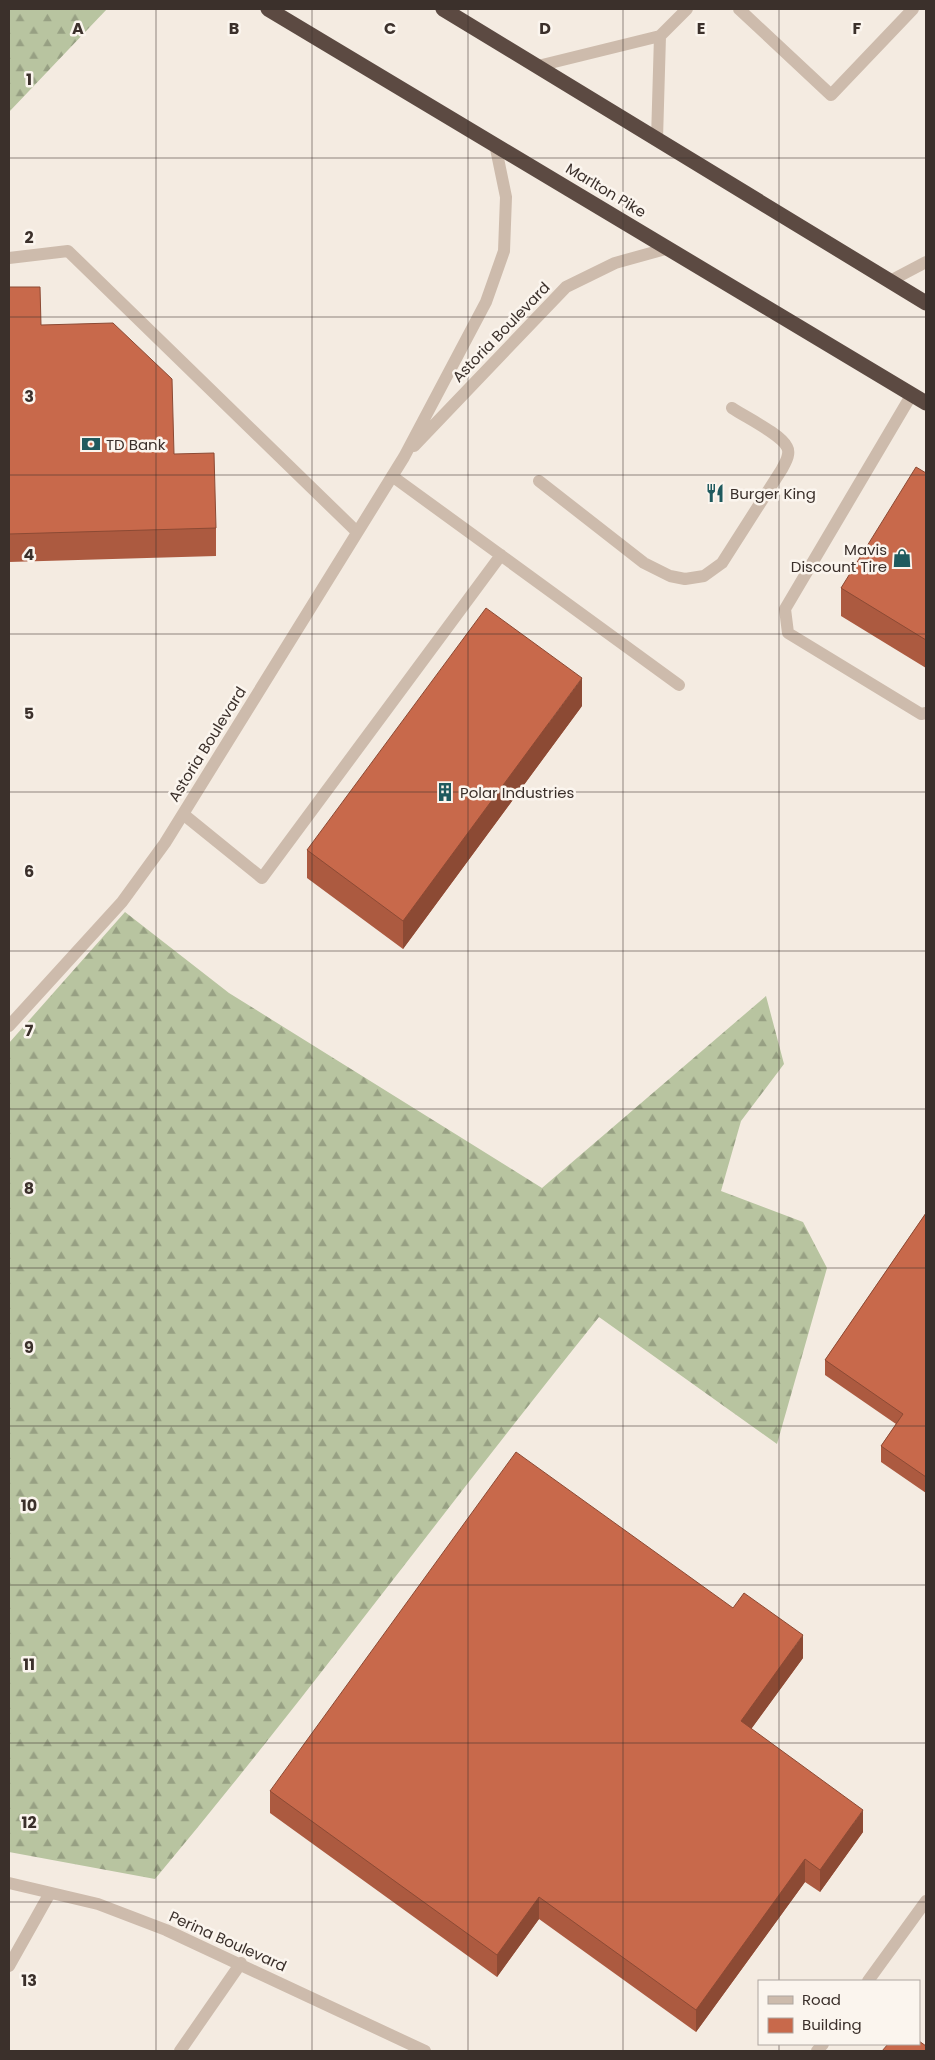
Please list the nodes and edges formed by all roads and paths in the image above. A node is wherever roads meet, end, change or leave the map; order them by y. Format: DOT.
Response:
graph roads {
  1 [pos="268,9"];
  2 [pos="443,9"];
  3 [pos="687,9"];
  4 [pos="739,9"];
  5 [pos="913,9"];
  6 [pos="660,36"];
  7 [pos="538,66"];
  8 [pos="657,139"];
  9 [pos="495,144"];
  10 [pos="669,248"];
  11 [pos="9,258"];
  12 [pos="926,262"];
  13 [pos="890,281"];
  14 [pos="926,303"];
  15 [pos="912,394"];
  16 [pos="926,403"];
  17 [pos="732,408"];
  18 [pos="404,457"];
  19 [pos="392,476"];
  20 [pos="538,481"];
  21 [pos="357,532"];
  22 [pos="501,555"];
  23 [pos="679,685"];
  24 [pos="926,713"];
  25 [pos="183,814"];
  26 [pos="9,1026"];
  27 [pos="9,1883"];
  28 [pos="50,1893"];
  29 [pos="926,1901"];
  30 [pos="241,1963"];
  31 [pos="9,1966"];
  32 [pos="869,1980"];
  33 [pos="180,2051"];
  34 [pos="425,2051"];
  1 -- 9 [label="highway, Marlton Pike"];
  2 -- 7 [label="highway"];
  3 -- 6 [label="street"];
  4 -- 5 [label="street"];
  6 -- 7 [label="street"];
  6 -- 8 [label="street"];
  7 -- 8 [label="highway"];
  8 -- 13 [label="highway"];
  9 -- 10 [label="highway, Marlton Pike"];
  9 -- 18 [label="street, Astoria Boulevard"];
  10 -- 15 [label="highway, Marlton Pike"];
  10 -- 18 [label="street, Astoria Boulevard"];
  11 -- 21 [label="street"];
  12 -- 13 [label="street"];
  13 -- 14 [label="highway"];
  15 -- 16 [label="highway, Marlton Pike"];
  15 -- 24 [label="street"];
  17 -- 20 [label="street"];
  18 -- 19 [label="street, Astoria Boulevard"];
  19 -- 21 [label="street, Astoria Boulevard"];
  19 -- 22 [label="street"];
  21 -- 25 [label="street, Astoria Boulevard"];
  22 -- 23 [label="street"];
  22 -- 25 [label="street"];
  25 -- 26 [label="street, Astoria Boulevard"];
  27 -- 28 [label="street, Perina Boulevard"];
  28 -- 30 [label="street, Perina Boulevard"];
  28 -- 31 [label="street"];
  29 -- 32 [label="street"];
  30 -- 33 [label="street"];
  30 -- 34 [label="street, Perina Boulevard"];
}
